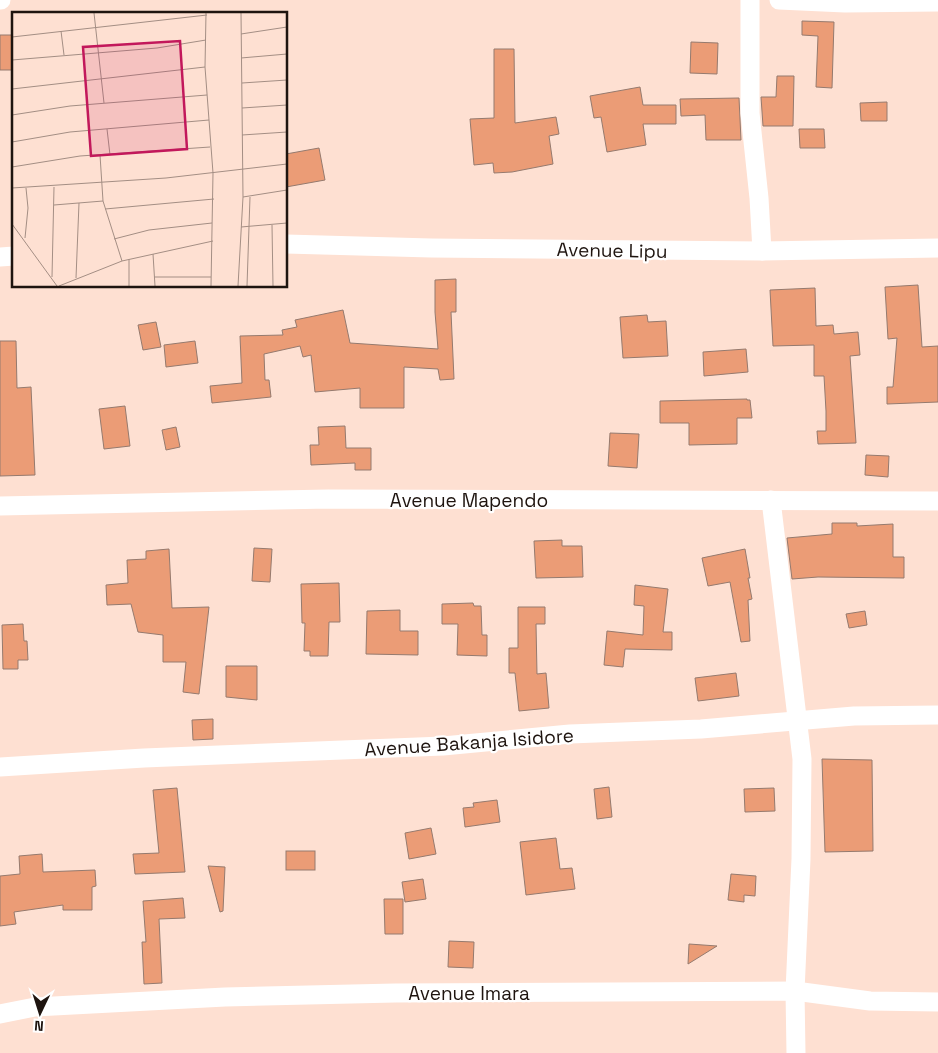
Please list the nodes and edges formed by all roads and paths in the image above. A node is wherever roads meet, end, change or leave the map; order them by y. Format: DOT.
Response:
graph roads {
  1 [pos="750,0"];
  2 [pos="779,0"];
  3 [pos="845,1"];
  4 [pos="938,2"];
  5 [pos="288,244"];
  6 [pos="938,248"];
  7 [pos="762,252"];
  8 [pos="771,500"];
  9 [pos="938,501"];
  10 [pos="0,506"];
  11 [pos="938,715"];
  12 [pos="797,720"];
  13 [pos="0,767"];
  14 [pos="795,991"];
  15 [pos="938,1002"];
  16 [pos="0,1014"];
  17 [pos="796,1053"];
  1 -- 7 [label="street"];
  2 -- 3 [label="street"];
  3 -- 4 [label="street"];
  5 -- 7 [label="street, Avenue Lipu"];
  6 -- 7 [label="street, Avenue Lipu"];
  8 -- 9 [label="street, Avenue Mapendo"];
  8 -- 10 [label="street, Avenue Mapendo"];
  8 -- 12 [label="street"];
  11 -- 12 [label="street, Avenue Bakanja Isidore"];
  12 -- 13 [label="street, Avenue Bakanja Isidore"];
  12 -- 14 [label="street"];
  14 -- 15 [label="street, Avenue Imara"];
  14 -- 16 [label="street, Avenue Imara"];
  14 -- 17 [label="street"];
}
